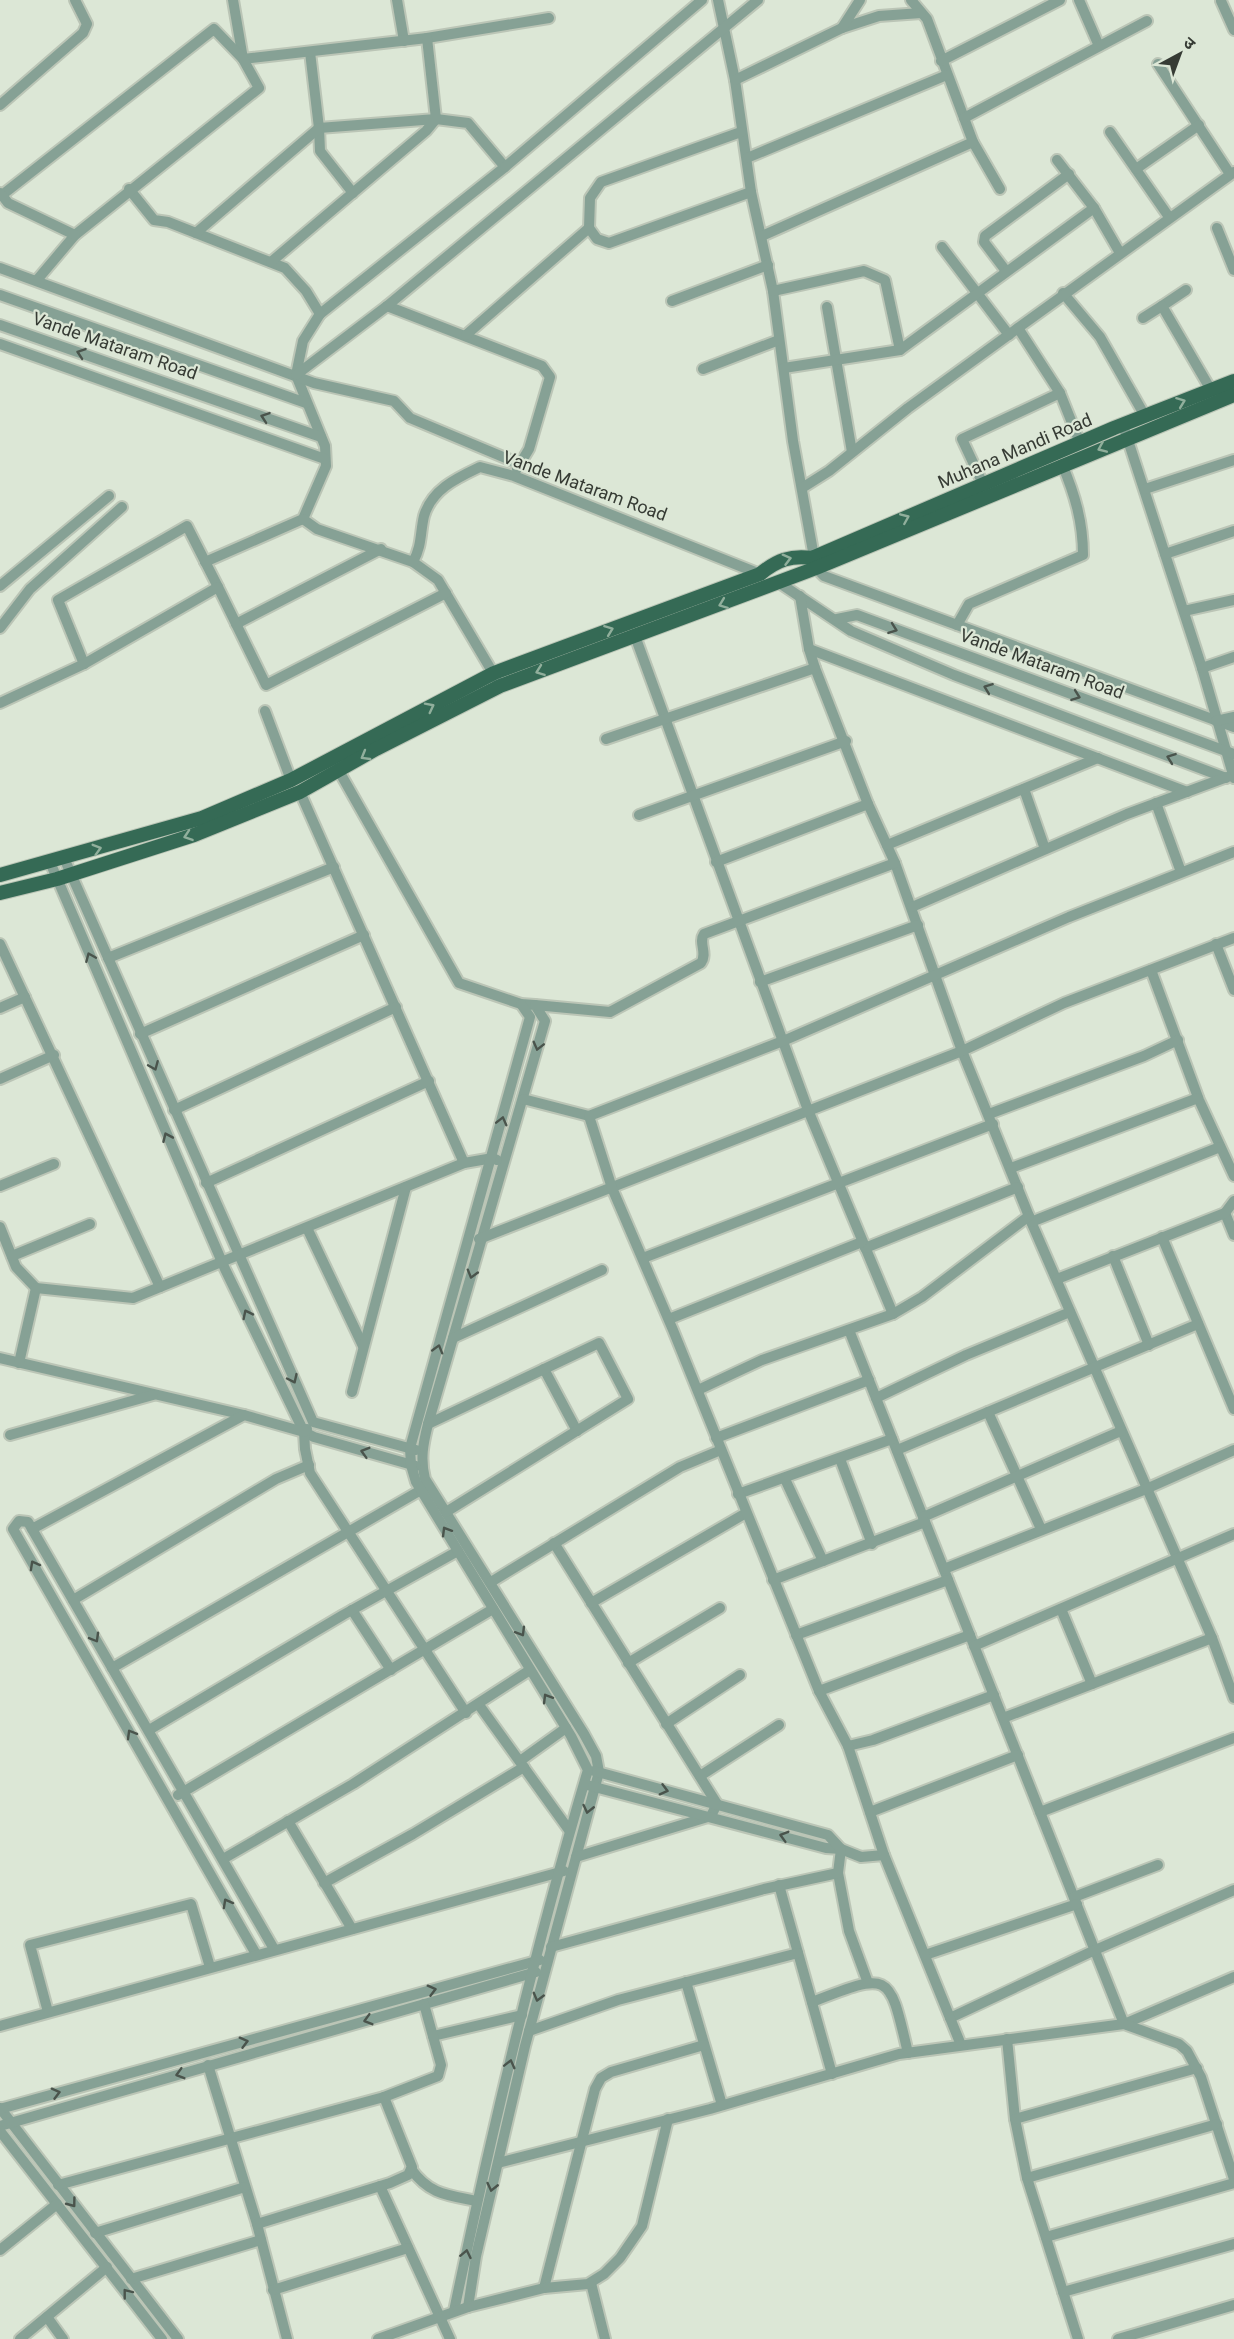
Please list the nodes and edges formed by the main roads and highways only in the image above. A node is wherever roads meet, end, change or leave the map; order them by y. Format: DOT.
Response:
graph roads {
  1 [pos="1234,381"];
  2 [pos="1234,395"];
  3 [pos="1125,431"];
  4 [pos="814,563"];
  5 [pos="760,574"];
  6 [pos="778,582"];
  7 [pos="497,680"];
  8 [pos="0,875"];
  9 [pos="0,893"];
  3 -- 1 [label="main road, Muhana Mandi Road, one-way"];
  2 -- 3 [label="main road"];
  3 -- 4 [label="main road, one-way"];
  4 -- 3 [label="main road, Muhana Mandi Road, one-way"];
  5 -- 4 [label="main road, one-way"];
  4 -- 6 [label="main road"];
  5 -- 6 [label="main road, Vande Mataram Road"];
  7 -- 5 [label="main road, one-way"];
  6 -- 7 [label="main road, one-way"];
  8 -- 7 [label="main road, one-way"];
  7 -- 9 [label="main road, one-way"];
}
